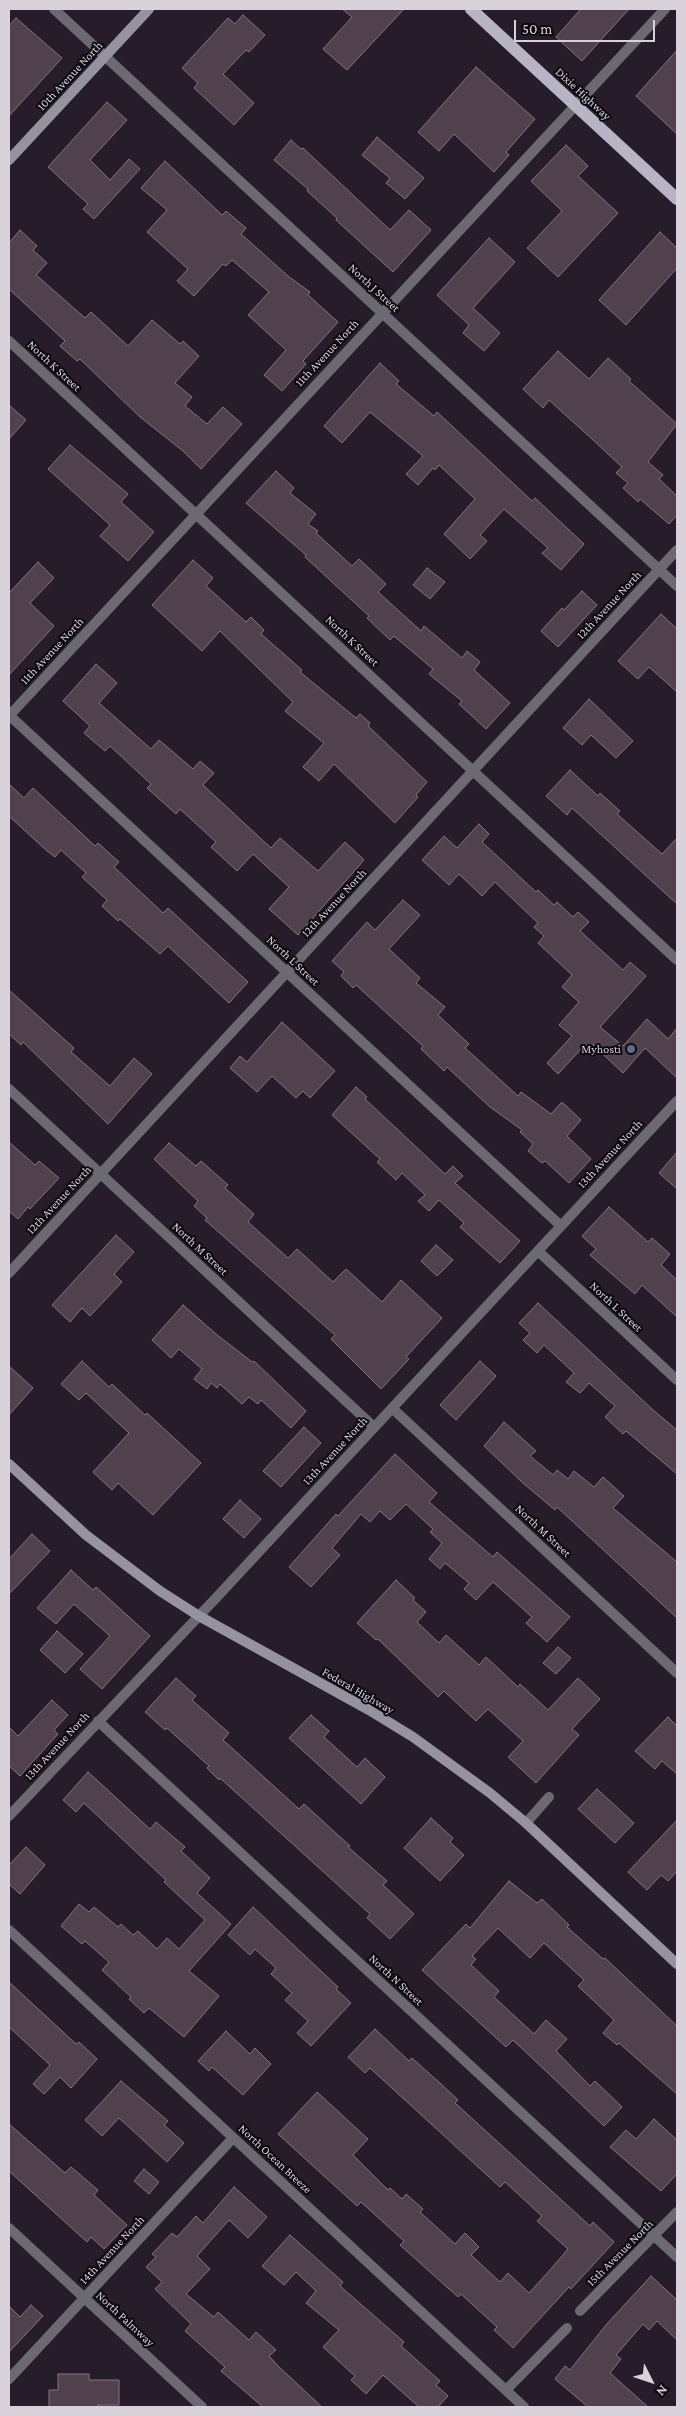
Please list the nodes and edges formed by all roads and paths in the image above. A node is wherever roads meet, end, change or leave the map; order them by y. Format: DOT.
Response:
graph roads {
  1 [pos="54,9"];
  2 [pos="149,9"];
  3 [pos="471,9"];
  4 [pos="665,9"];
  5 [pos="105,56"];
  6 [pos="577,106"];
  7 [pos="9,160"];
  8 [pos="677,199"];
  9 [pos="382,312"];
  10 [pos="9,341"];
  11 [pos="196,514"];
  12 [pos="677,550"];
  13 [pos="659,569"];
  14 [pos="677,586"];
  15 [pos="9,715"];
  16 [pos="473,770"];
  17 [pos="677,960"];
  18 [pos="286,972"];
  19 [pos="9,1089"];
  20 [pos="677,1101"];
  21 [pos="100,1173"];
  22 [pos="561,1226"];
  23 [pos="538,1251"];
  24 [pos="9,1273"];
  25 [pos="677,1380"];
  26 [pos="392,1408"];
  27 [pos="374,1427"];
  28 [pos="9,1464"];
  29 [pos="199,1616"];
  30 [pos="677,1673"];
  31 [pos="98,1721"];
  32 [pos="549,1797"];
  33 [pos="9,1816"];
  34 [pos="526,1823"];
  35 [pos="9,1930"];
  36 [pos="677,1964"];
  37 [pos="233,2138"];
  38 [pos="677,2212"];
  39 [pos="9,2228"];
  40 [pos="654,2236"];
  41 [pos="677,2257"];
  42 [pos="84,2298"];
  43 [pos="580,2311"];
  44 [pos="567,2328"];
  45 [pos="9,2379"];
  46 [pos="506,2390"];
  47 [pos="202,2407"];
  48 [pos="524,2407"];
  1 -- 5 [label="street, North J Street"];
  2 -- 5 [label="main road, 10th Avenue North"];
  3 -- 6 [label="main road, Dixie Highway"];
  4 -- 6 [label="street, 11th Avenue North"];
  5 -- 7 [label="main road, 10th Avenue North"];
  5 -- 9 [label="street, North J Street"];
  6 -- 8 [label="main road, Dixie Highway"];
  6 -- 9 [label="street, 11th Avenue North"];
  9 -- 11 [label="street, 11th Avenue North"];
  9 -- 13 [label="street, North J Street"];
  10 -- 11 [label="street, North K Street"];
  11 -- 15 [label="street, 11th Avenue North"];
  11 -- 16 [label="street, North K Street"];
  12 -- 13 [label="street, 12th Avenue North"];
  13 -- 14 [label="street, North J Street"];
  13 -- 16 [label="street, 12th Avenue North"];
  15 -- 18 [label="street, North L Street"];
  16 -- 17 [label="street, North K Street"];
  16 -- 18 [label="street, 12th Avenue North"];
  18 -- 21 [label="street, 12th Avenue North"];
  18 -- 22 [label="street, North L Street"];
  19 -- 21 [label="street, North M Street"];
  20 -- 22 [label="street, 13th Avenue North"];
  21 -- 24 [label="street, 12th Avenue North"];
  21 -- 27 [label="street, North M Street"];
  22 -- 23 [label="street, 13th Avenue North"];
  23 -- 25 [label="street, North L Street"];
  23 -- 26 [label="street, 13th Avenue North"];
  26 -- 27 [label="street, 13th Avenue North"];
  26 -- 30 [label="street, North M Street"];
  27 -- 29 [label="street, 13th Avenue North"];
  28 -- 29 [label="main road, Federal Highway"];
  29 -- 31 [label="street, 13th Avenue North"];
  29 -- 34 [label="main road, Federal Highway"];
  31 -- 33 [label="street, 13th Avenue North"];
  31 -- 40 [label="street, North N Street"];
  32 -- 34 [label="street"];
  34 -- 36 [label="main road, Federal Highway"];
  35 -- 37 [label="street, North Ocean Breeze"];
  37 -- 42 [label="street, 14th Avenue North"];
  37 -- 46 [label="street, North Ocean Breeze"];
  38 -- 40 [label="street, 15th Avenue North"];
  39 -- 42 [label="street, North Palmway"];
  40 -- 41 [label="street, North N Street"];
  40 -- 43 [label="street, 15th Avenue North"];
  42 -- 45 [label="street, 14th Avenue North"];
  42 -- 47 [label="street, North Palmway"];
  44 -- 46 [label="street"];
  46 -- 48 [label="street, North Ocean Breeze"];
}
